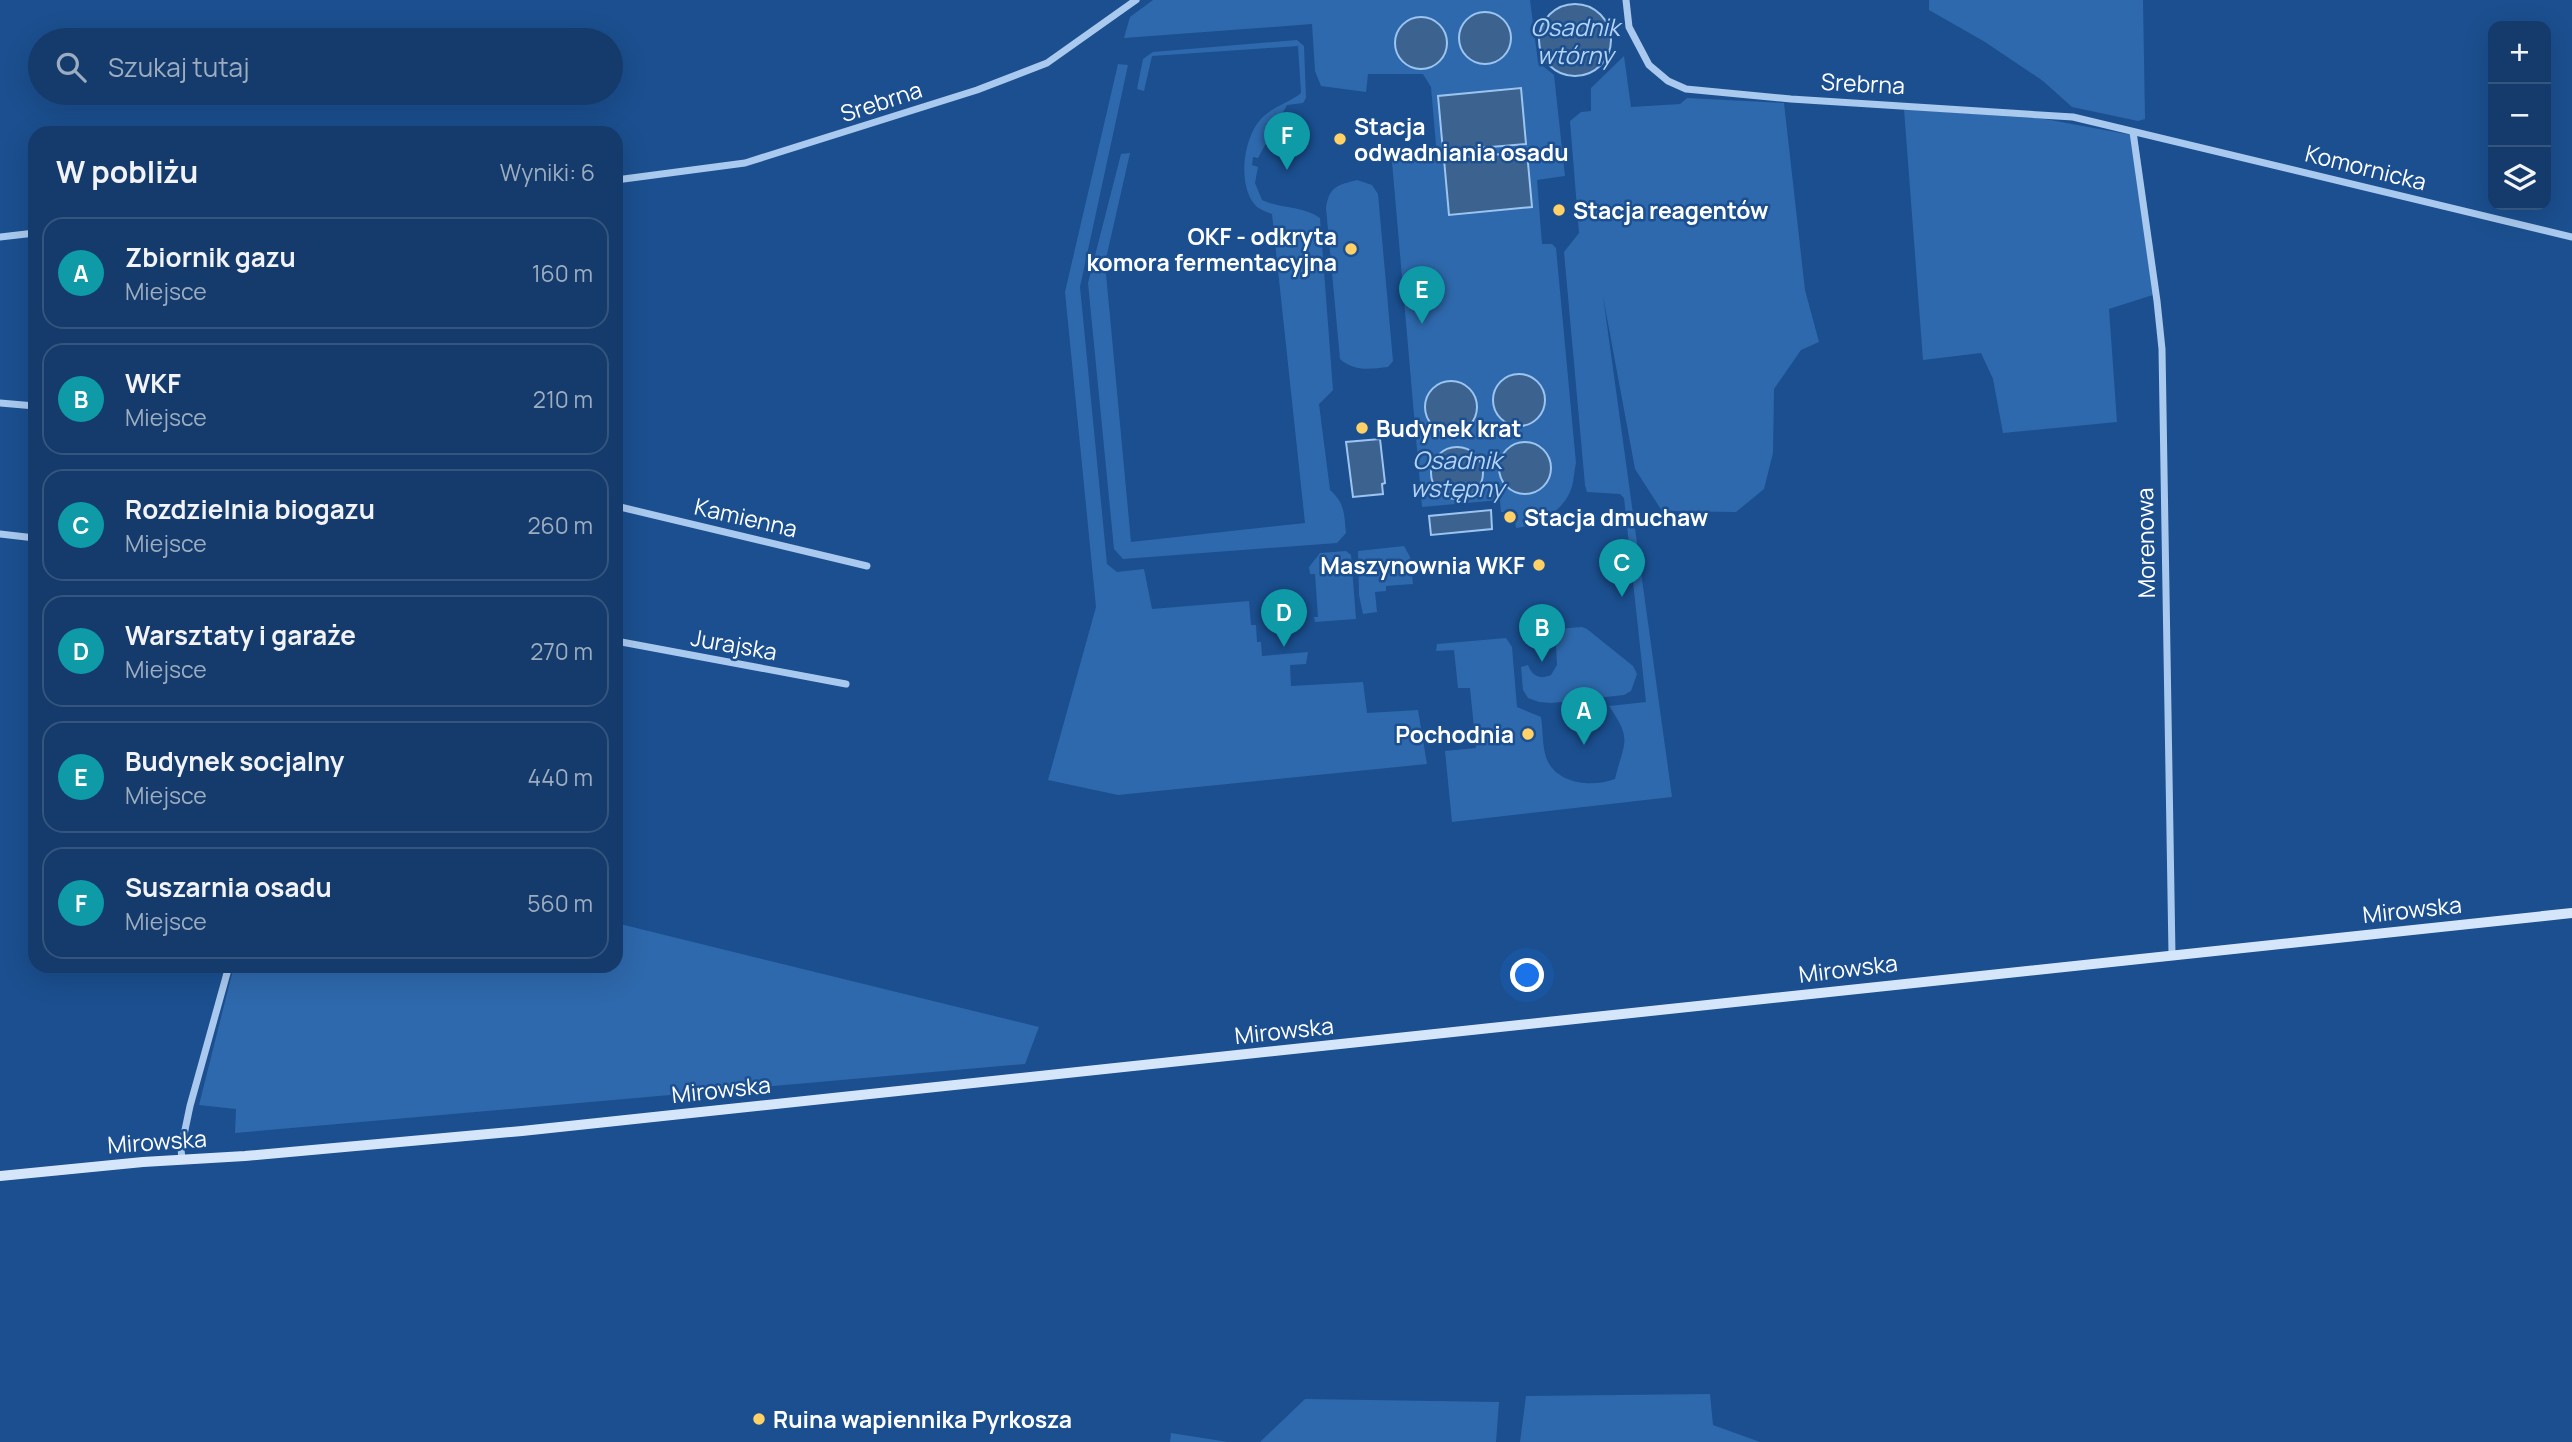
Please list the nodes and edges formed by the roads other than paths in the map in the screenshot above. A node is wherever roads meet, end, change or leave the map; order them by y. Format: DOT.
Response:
graph roads {
  1 [pos="1136,0"];
  2 [pos="1626,0"];
  3 [pos="2133,132"];
  4 [pos="2151,135"];
  5 [pos="623,180"];
  6 [pos="28,234"];
  7 [pos="0,237"];
  8 [pos="2572,237"];
  9 [pos="0,403"];
  10 [pos="28,405"];
  11 [pos="623,508"];
  12 [pos="0,534"];
  13 [pos="28,537"];
  14 [pos="867,566"];
  15 [pos="623,642"];
  16 [pos="846,684"];
  17 [pos="2572,913"];
  18 [pos="2172,955"];
  19 [pos="227,973"];
  20 [pos="182,1160"];
  21 [pos="0,1176"];
  1 -- 5 [label="street, Srebrna"];
  2 -- 3 [label="street, Srebrna"];
  3 -- 4 [label="street, Srebrna"];
  3 -- 18 [label="street, Morenowa"];
  4 -- 8 [label="street, Komornicka"];
  6 -- 7 [label="street"];
  9 -- 10 [label="street"];
  11 -- 14 [label="street, Kamienna"];
  12 -- 13 [label="street"];
  15 -- 16 [label="street, Jurajska"];
  17 -- 18 [label="street, Mirowska"];
  18 -- 20 [label="street, Mirowska"];
  19 -- 20 [label="street"];
  20 -- 21 [label="street, Mirowska"];
}
